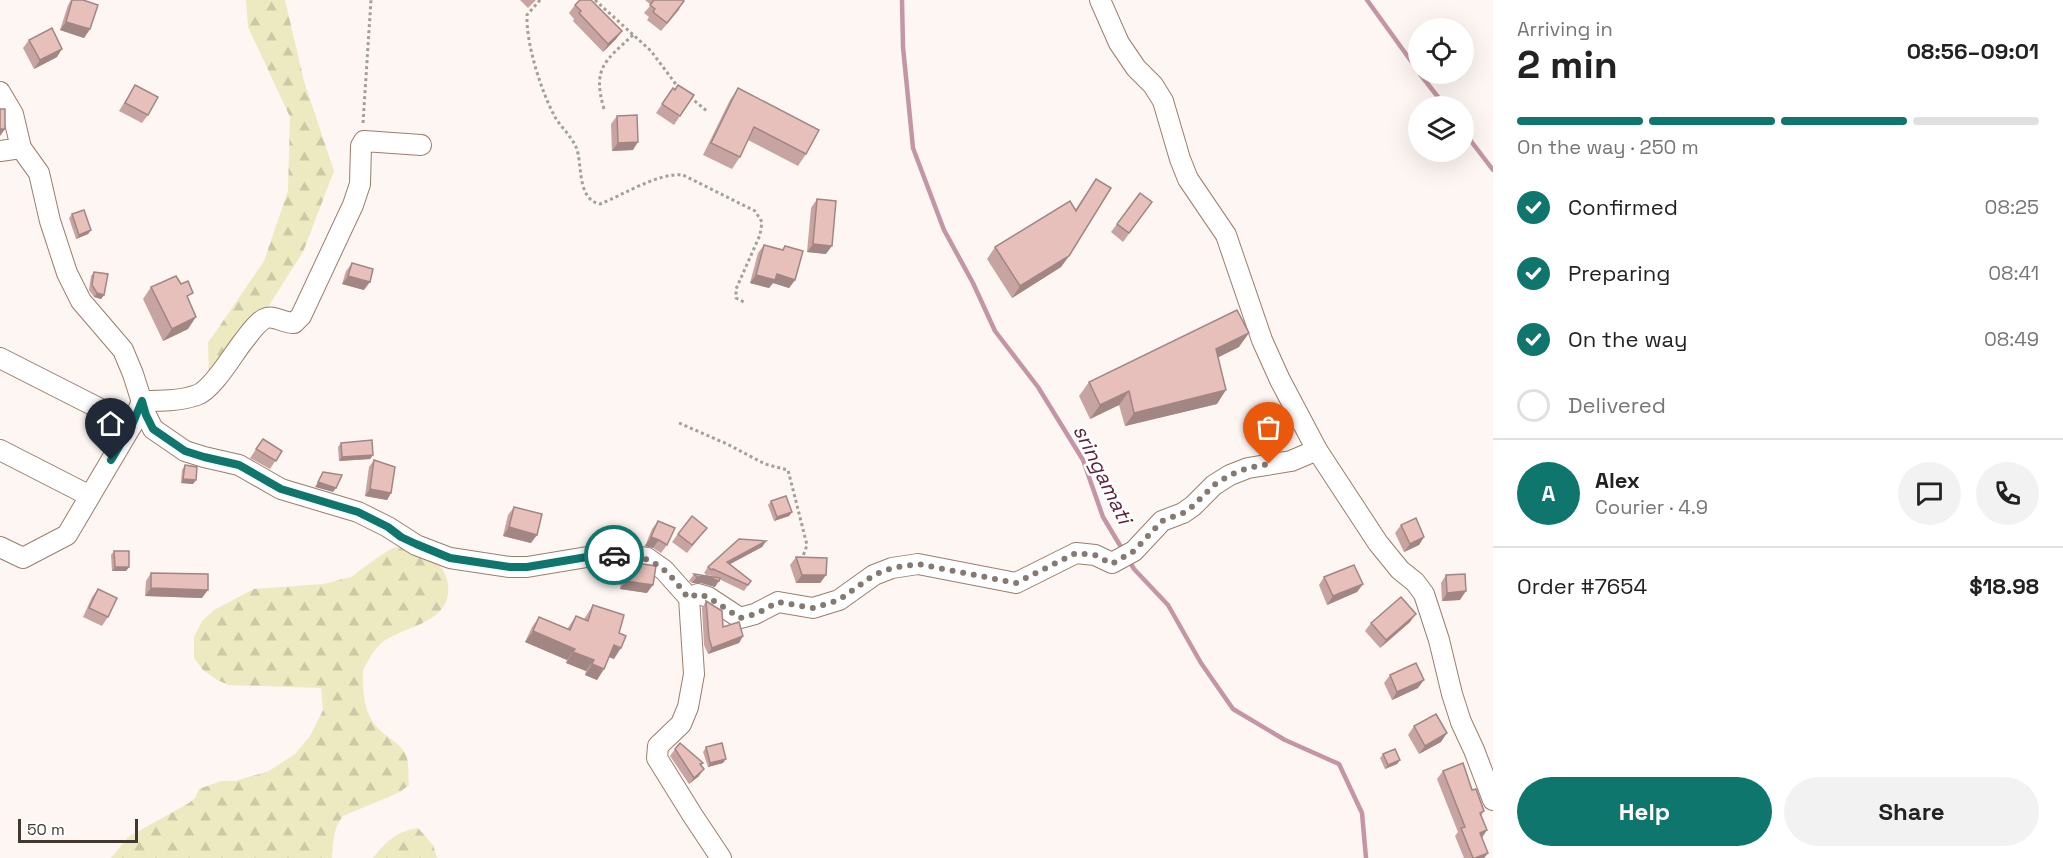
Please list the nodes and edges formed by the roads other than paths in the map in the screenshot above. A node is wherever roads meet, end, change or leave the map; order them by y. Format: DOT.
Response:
graph roads {
  1 [pos="1100,0"];
  2 [pos="0,92"];
  3 [pos="422,145"];
  4 [pos="21,148"];
  5 [pos="0,151"];
  6 [pos="0,358"];
  7 [pos="142,401"];
  8 [pos="132,425"];
  9 [pos="0,450"];
  10 [pos="1317,450"];
  11 [pos="90,496"];
  12 [pos="0,547"];
  13 [pos="688,598"];
  14 [pos="1493,800"];
  15 [pos="721,858"];
  1 -- 10 [label="street"];
  2 -- 4 [label="street"];
  3 -- 7 [label="street"];
  4 -- 5 [label="street"];
  4 -- 7 [label="street"];
  6 -- 8 [label="street"];
  7 -- 8 [label="street"];
  7 -- 13 [label="street"];
  8 -- 11 [label="street"];
  9 -- 11 [label="street"];
  10 -- 13 [label="street"];
  10 -- 14 [label="street"];
  11 -- 12 [label="street"];
  13 -- 15 [label="street"];
}
